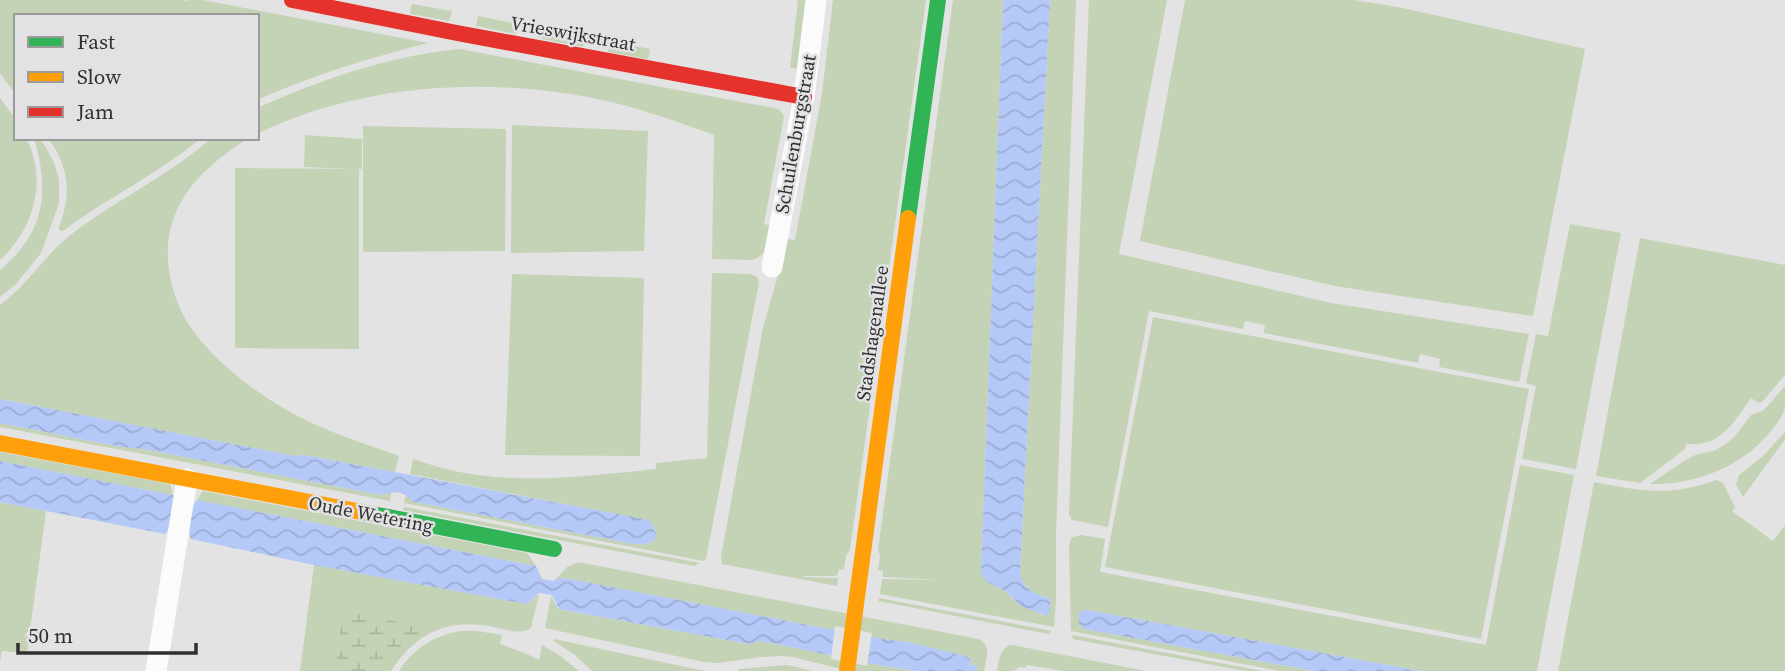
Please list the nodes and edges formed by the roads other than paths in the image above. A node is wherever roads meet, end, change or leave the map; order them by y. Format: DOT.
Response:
graph roads {
  1 [pos="292,0"];
  2 [pos="816,0"];
  3 [pos="938,0"];
  4 [pos="804,97"];
  5 [pos="772,267"];
  6 [pos="0,443"];
  7 [pos="185,489"];
  8 [pos="554,549"];
  9 [pos="156,671"];
  10 [pos="847,671"];
  1 -- 4 [label="street, Vrieswijkstraat"];
  2 -- 4 [label="street, Schuilenburgstraat"];
  3 -- 10 [label="street, Stadshagenallee"];
  4 -- 5 [label="street, Schuilenburgstraat"];
  6 -- 7 [label="street, Oude Wetering"];
  7 -- 8 [label="street, Oude Wetering"];
  7 -- 9 [label="street"];
}
